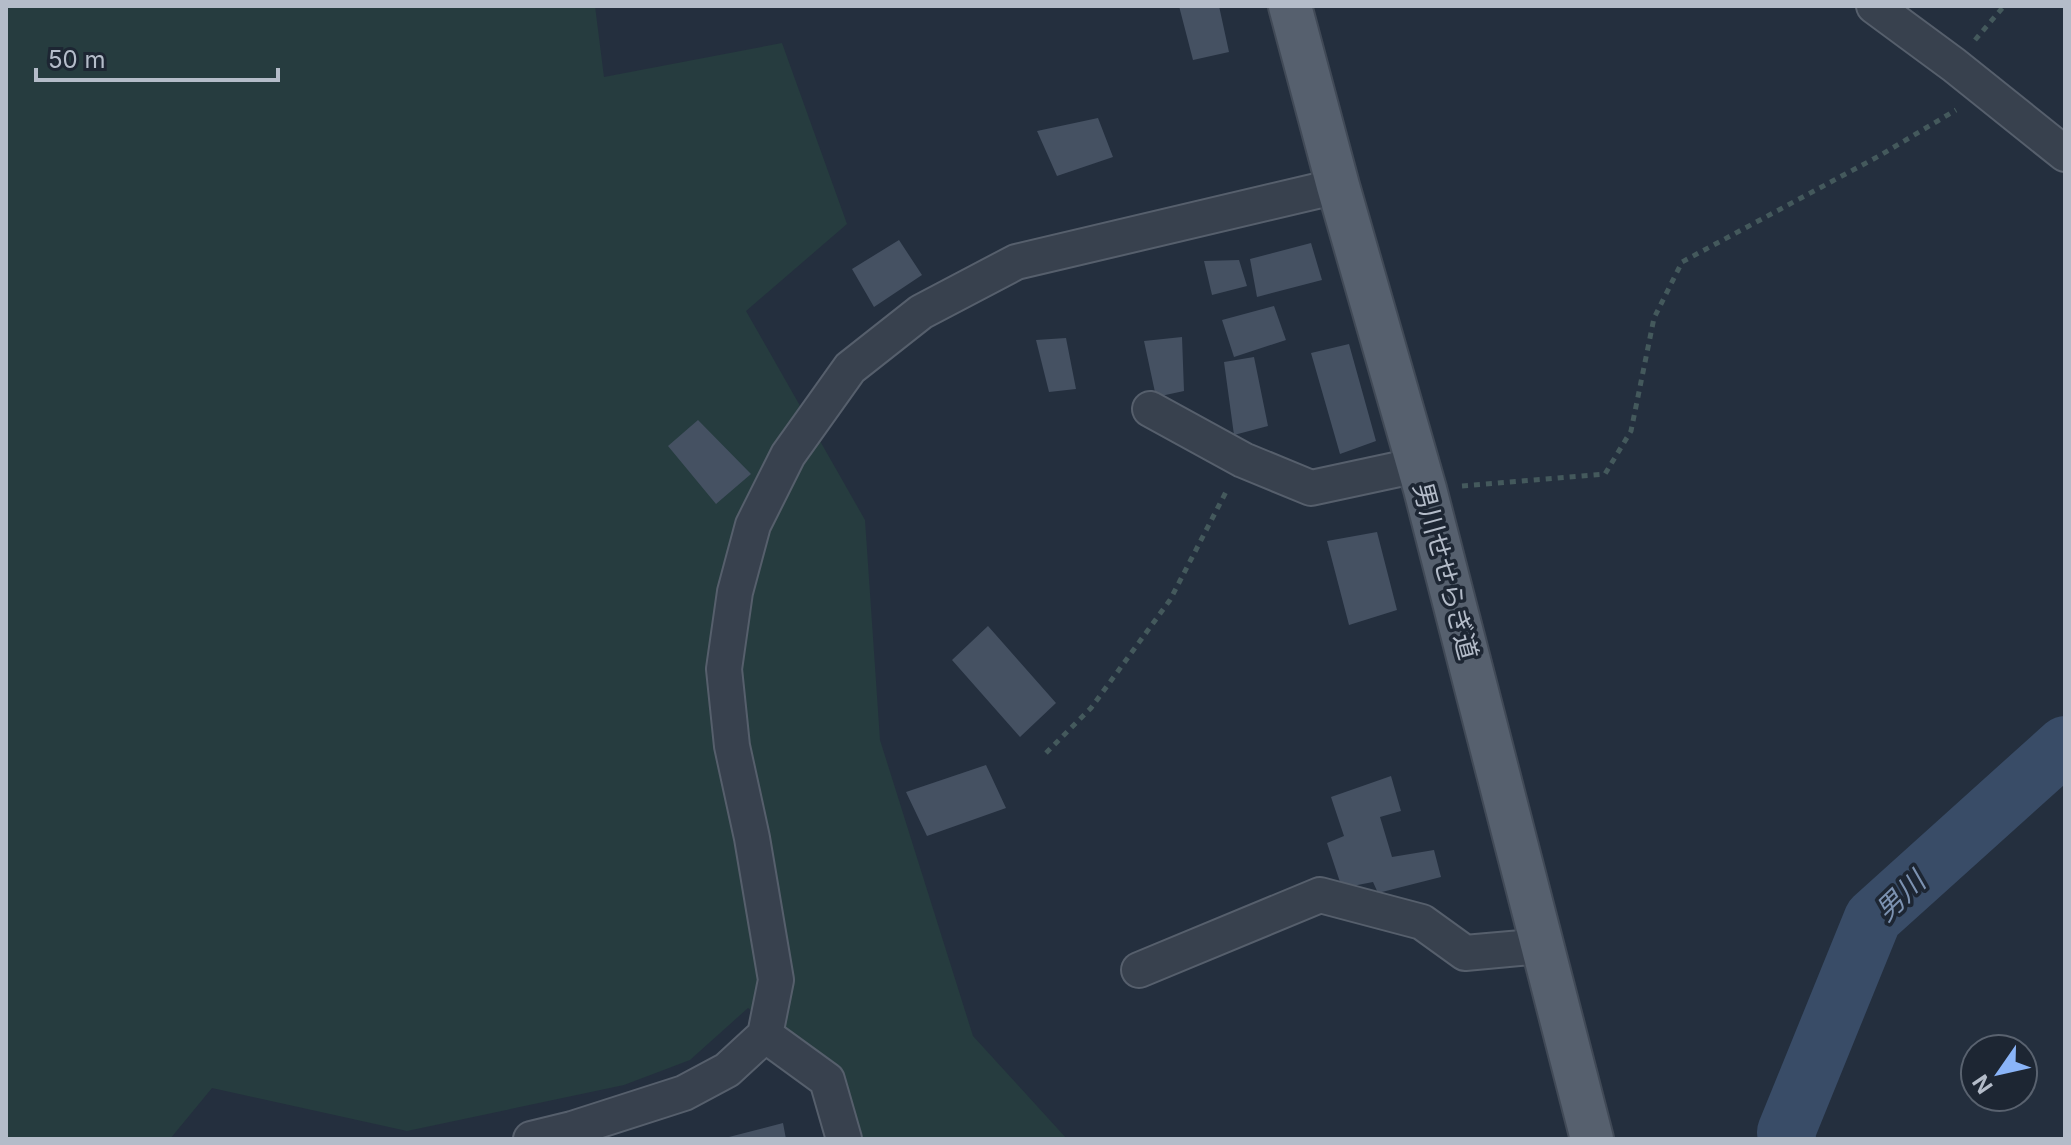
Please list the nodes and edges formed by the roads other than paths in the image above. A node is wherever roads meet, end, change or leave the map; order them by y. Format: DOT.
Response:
graph roads {
  1 [pos="1290,6"];
  2 [pos="1874,6"];
  3 [pos="2065,154"];
  4 [pos="1338,186"];
  5 [pos="1150,409"];
  6 [pos="1421,477"];
  7 [pos="1542,946"];
  8 [pos="1139,970"];
  9 [pos="765,1035"];
  10 [pos="573,1134"];
  11 [pos="531,1139"];
  12 [pos="844,1139"];
  13 [pos="1592,1139"];
  1 -- 4 [label="main road, 男川せせらぎ道"];
  2 -- 3 [label="street"];
  4 -- 6 [label="main road, 男川せせらぎ道"];
  4 -- 9 [label="street"];
  5 -- 6 [label="street"];
  6 -- 7 [label="main road, 男川せせらぎ道"];
  7 -- 8 [label="street"];
  7 -- 13 [label="main road, 男川せせらぎ道"];
  9 -- 10 [label="street"];
  9 -- 12 [label="street"];
  10 -- 11 [label="street"];
}
